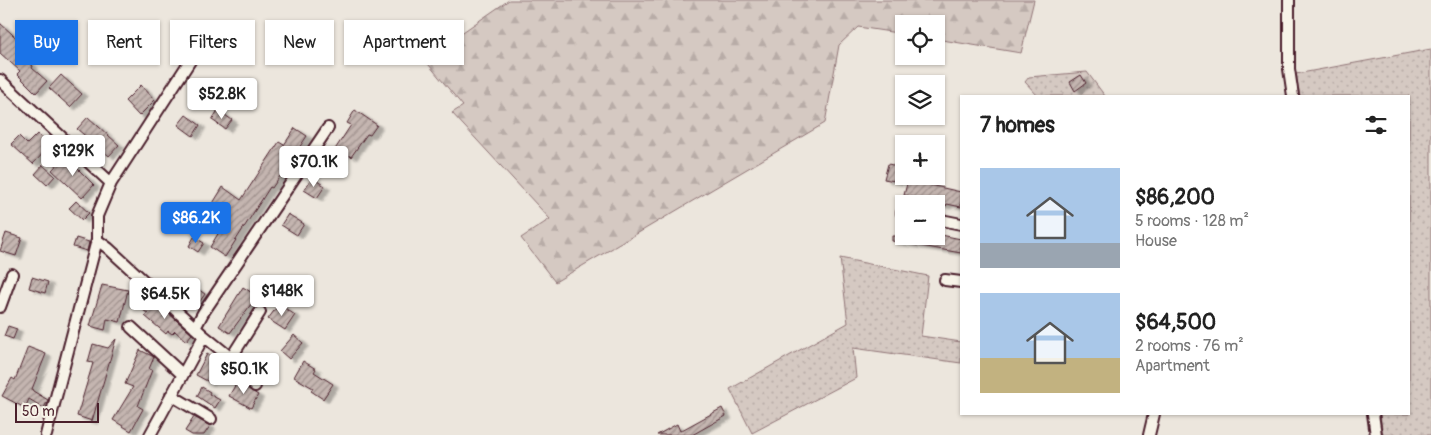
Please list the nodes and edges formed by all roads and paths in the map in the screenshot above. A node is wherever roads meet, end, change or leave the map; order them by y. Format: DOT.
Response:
graph roads {
  1 [pos="1289,0"];
  2 [pos="188,65"];
  3 [pos="0,80"];
  4 [pos="1293,95"];
  5 [pos="328,128"];
  6 [pos="111,183"];
  7 [pos="945,221"];
  8 [pos="960,224"];
  9 [pos="97,240"];
  10 [pos="12,274"];
  11 [pos="945,280"];
  12 [pos="960,282"];
  13 [pos="0,307"];
  14 [pos="260,312"];
  15 [pos="131,327"];
  16 [pos="195,328"];
  17 [pos="204,336"];
  18 [pos="230,358"];
  19 [pos="182,374"];
  20 [pos="254,386"];
  21 [pos="171,395"];
  22 [pos="1154,415"];
  23 [pos="1373,415"];
  24 [pos="211,419"];
  25 [pos="46,435"];
  26 [pos="150,435"];
  27 [pos="1149,435"];
  28 [pos="1376,435"];
  1 -- 4 [label="street"];
  2 -- 6 [label="street"];
  3 -- 6 [label="street"];
  5 -- 16 [label="street"];
  6 -- 9 [label="street"];
  7 -- 8 [label="street"];
  9 -- 16 [label="street"];
  9 -- 25 [label="street"];
  10 -- 13 [label="street"];
  11 -- 12 [label="street"];
  14 -- 18 [label="street"];
  15 -- 19 [label="street"];
  16 -- 17 [label="street"];
  17 -- 18 [label="street"];
  17 -- 19 [label="street"];
  18 -- 20 [label="street"];
  19 -- 21 [label="street"];
  21 -- 24 [label="street"];
  21 -- 26 [label="street"];
  22 -- 27 [label="street"];
  23 -- 28 [label="street"];
}
